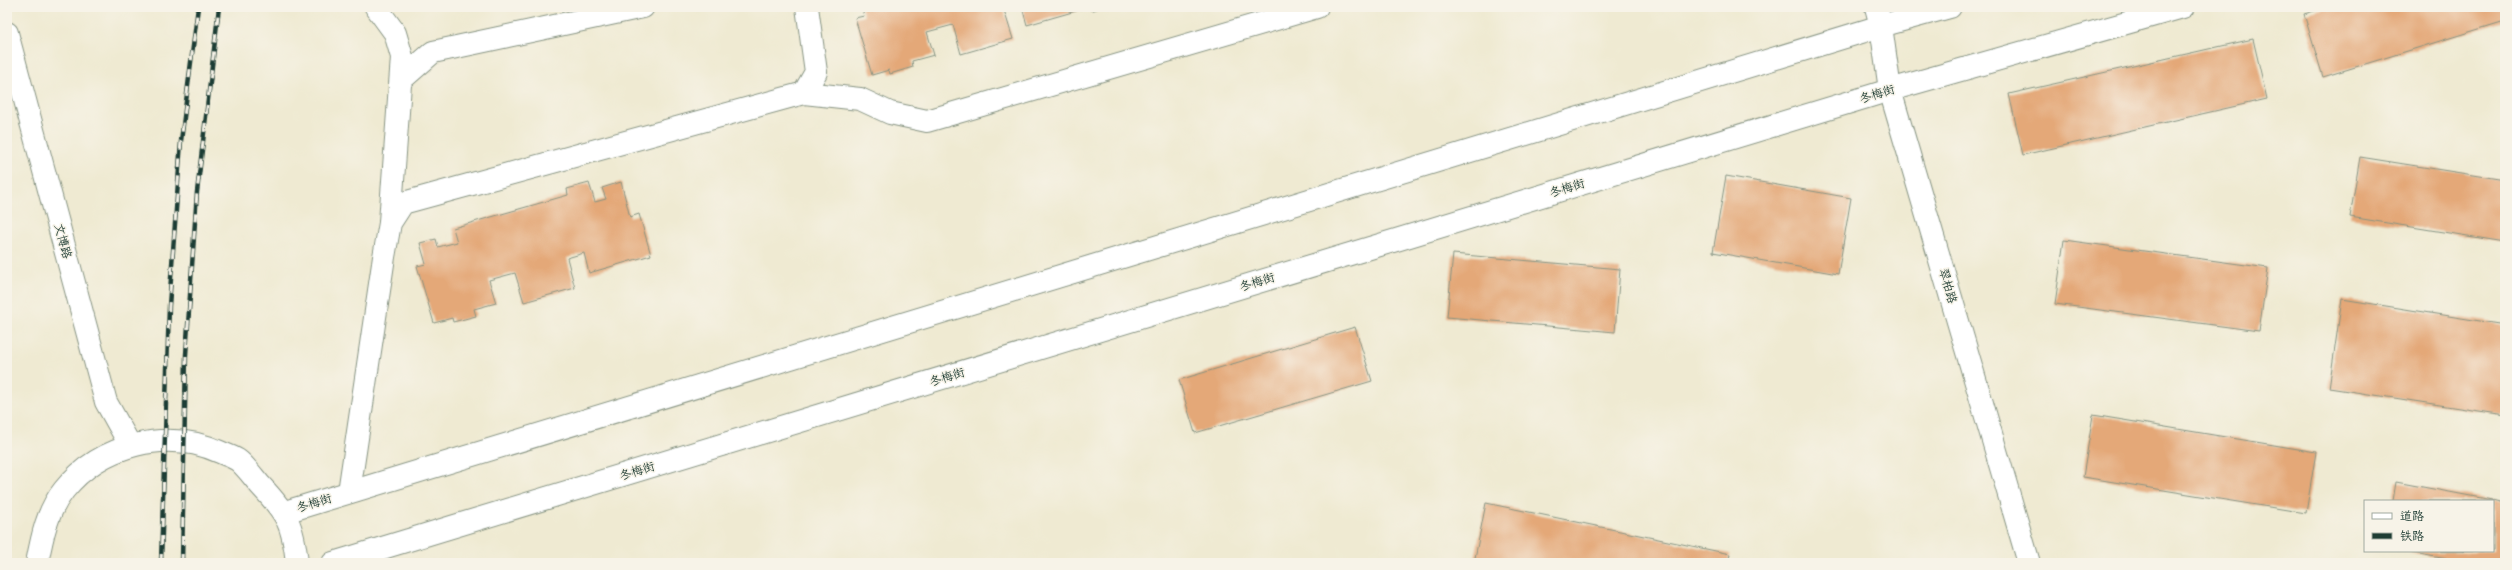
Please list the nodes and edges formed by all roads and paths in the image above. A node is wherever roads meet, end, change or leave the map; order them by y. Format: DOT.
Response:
graph roads {
  1 [pos="376,7"];
  2 [pos="643,7"];
  3 [pos="807,7"];
  4 [pos="1317,7"];
  5 [pos="1950,7"];
  6 [pos="2183,7"];
  7 [pos="1878,16"];
  8 [pos="7,33"];
  9 [pos="401,80"];
  10 [pos="1890,90"];
  11 [pos="804,93"];
  12 [pos="390,223"];
  13 [pos="130,445"];
  14 [pos="350,492"];
  15 [pos="285,512"];
  16 [pos="37,563"];
  17 [pos="297,563"];
  18 [pos="333,563"];
  19 [pos="2029,563"];
  1 -- 9 [label="street"];
  2 -- 9 [label="street"];
  3 -- 11 [label="street"];
  4 -- 11 [label="street"];
  5 -- 7 [label="street, 冬梅街"];
  6 -- 10 [label="street, 冬梅街"];
  7 -- 10 [label="street, 翠柏路"];
  7 -- 14 [label="street, 冬梅街"];
  8 -- 13 [label="street, 文博路"];
  9 -- 12 [label="street"];
  10 -- 18 [label="street, 冬梅街"];
  10 -- 19 [label="street, 翠柏路"];
  11 -- 12 [label="street"];
  12 -- 14 [label="street"];
  13 -- 15 [label="street"];
  13 -- 16 [label="street"];
  14 -- 15 [label="street, 冬梅街"];
  15 -- 17 [label="street"];
}
